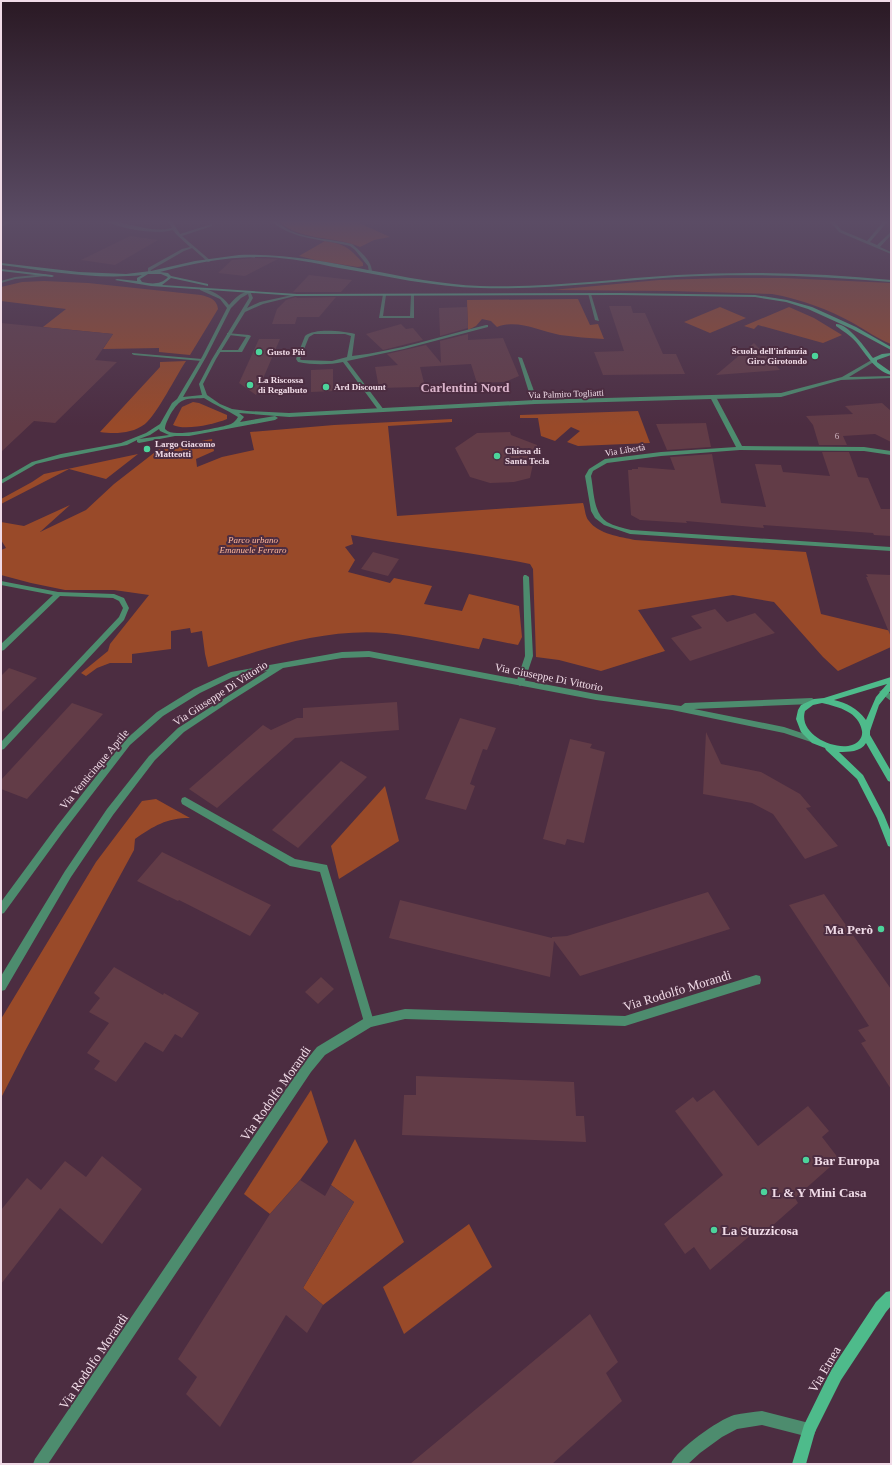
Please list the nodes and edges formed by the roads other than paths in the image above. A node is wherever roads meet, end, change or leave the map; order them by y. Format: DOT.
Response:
graph roads {
  1 [pos="202,289"];
  2 [pos="207,289"];
  3 [pos="230,289"];
  4 [pos="236,291"];
  5 [pos="249,292"];
  6 [pos="589,294"];
  7 [pos="297,295"];
  8 [pos="384,295"];
  9 [pos="413,295"];
  10 [pos="229,308"];
  11 [pos="243,312"];
  12 [pos="824,315"];
  13 [pos="597,320"];
  14 [pos="486,326"];
  15 [pos="229,334"];
  16 [pos="891,349"];
  17 [pos="219,351"];
  18 [pos="134,354"];
  19 [pos="891,354"];
  20 [pos="520,358"];
  21 [pos="347,359"];
  22 [pos="202,360"];
  23 [pos="874,361"];
  24 [pos="891,376"];
  25 [pos="841,379"];
  26 [pos="204,396"];
  27 [pos="713,397"];
  28 [pos="179,400"];
  29 [pos="535,402"];
  30 [pos="231,410"];
  31 [pos="381,410"];
  32 [pos="289,416"];
  33 [pos="162,425"];
  34 [pos="231,426"];
  35 [pos="177,435"];
  36 [pos="122,444"];
  37 [pos="740,448"];
  38 [pos="891,453"];
  39 [pos="1,482"];
  40 [pos="891,549"];
  41 [pos="526,577"];
  42 [pos="1,583"];
  43 [pos="58,594"];
  44 [pos="1,648"];
  45 [pos="281,666"];
  46 [pos="891,680"];
  47 [pos="520,683"];
  48 [pos="891,685"];
  49 [pos="883,692"];
  50 [pos="891,698"];
  51 [pos="822,700"];
  52 [pos="812,701"];
  53 [pos="672,707"];
  54 [pos="867,733"];
  55 [pos="814,740"];
  56 [pos="827,746"];
  57 [pos="1,747"];
  58 [pos="891,779"];
  59 [pos="185,801"];
  60 [pos="891,843"];
  61 [pos="1,910"];
  62 [pos="756,980"];
  63 [pos="1,986"];
  64 [pos="369,1022"];
  65 [pos="891,1297"];
  66 [pos="809,1430"];
  67 [pos="40,1464"];
  68 [pos="678,1464"];
  69 [pos="799,1464"];
  1 -- 10 [label="street"];
  2 -- 4 [label="main road"];
  3 -- 4 [label="main road"];
  4 -- 5 [label="main road"];
  5 -- 7 [label="main road"];
  5 -- 10 [label="street"];
  5 -- 11 [label="street"];
  6 -- 9 [label="main road"];
  6 -- 12 [label="main road"];
  6 -- 13 [label="street"];
  7 -- 8 [label="main road"];
  7 -- 11 [label="street"];
  8 -- 9 [label="main road"];
  8 -- 9 [label="street"];
  10 -- 22 [label="street"];
  11 -- 15 [label="street"];
  12 -- 16 [label="main road"];
  12 -- 23 [label="main road"];
  14 -- 21 [label="street"];
  15 -- 17 [label="street"];
  15 -- 17 [label="street"];
  17 -- 26 [label="street"];
  18 -- 22 [label="street"];
  19 -- 23 [label="main road"];
  20 -- 29 [label="street"];
  21 -- 21 [label="street"];
  21 -- 31 [label="street"];
  22 -- 28 [label="street"];
  23 -- 24 [label="main road"];
  23 -- 25 [label="street"];
  24 -- 25 [label="street"];
  25 -- 27 [label="street, Via Palmiro Togliatti"];
  26 -- 28 [label="street"];
  26 -- 30 [label="street"];
  27 -- 29 [label="street, Via Palmiro Togliatti"];
  27 -- 37 [label="street"];
  28 -- 33 [label="street"];
  29 -- 31 [label="street, Via Palmiro Togliatti"];
  30 -- 32 [label="street"];
  30 -- 34 [label="street"];
  31 -- 32 [label="street, Via Palmiro Togliatti"];
  32 -- 34 [label="street"];
  33 -- 35 [label="street"];
  33 -- 36 [label="street"];
  34 -- 35 [label="street"];
  35 -- 36 [label="street"];
  36 -- 39 [label="street"];
  37 -- 38 [label="street, Via Libertà"];
  37 -- 40 [label="street, Via Libertà"];
  41 -- 47 [label="street"];
  42 -- 43 [label="street"];
  43 -- 44 [label="street"];
  43 -- 57 [label="street"];
  45 -- 47 [label="street, Via Giuseppe Di Vittorio"];
  45 -- 61 [label="street, Via Venticinque Aprile"];
  45 -- 63 [label="street, Via Giuseppe Di Vittorio"];
  46 -- 51 [label="main road"];
  47 -- 53 [label="street, Via Giuseppe Di Vittorio"];
  48 -- 49 [label="main road"];
  49 -- 50 [label="street"];
  49 -- 54 [label="main road"];
  51 -- 52 [label="main road"];
  51 -- 54 [label="main road"];
  52 -- 53 [label="street"];
  52 -- 55 [label="main road"];
  53 -- 55 [label="street"];
  54 -- 56 [label="main road"];
  54 -- 58 [label="main road"];
  55 -- 56 [label="main road"];
  56 -- 60 [label="main road"];
  59 -- 64 [label="street"];
  62 -- 64 [label="street, Via Rodolfo Morandi"];
  64 -- 67 [label="street, Via Rodolfo Morandi"];
  65 -- 66 [label="main road, Via Etnea"];
  66 -- 68 [label="street"];
  66 -- 69 [label="main road, Via Etnea"];
}
